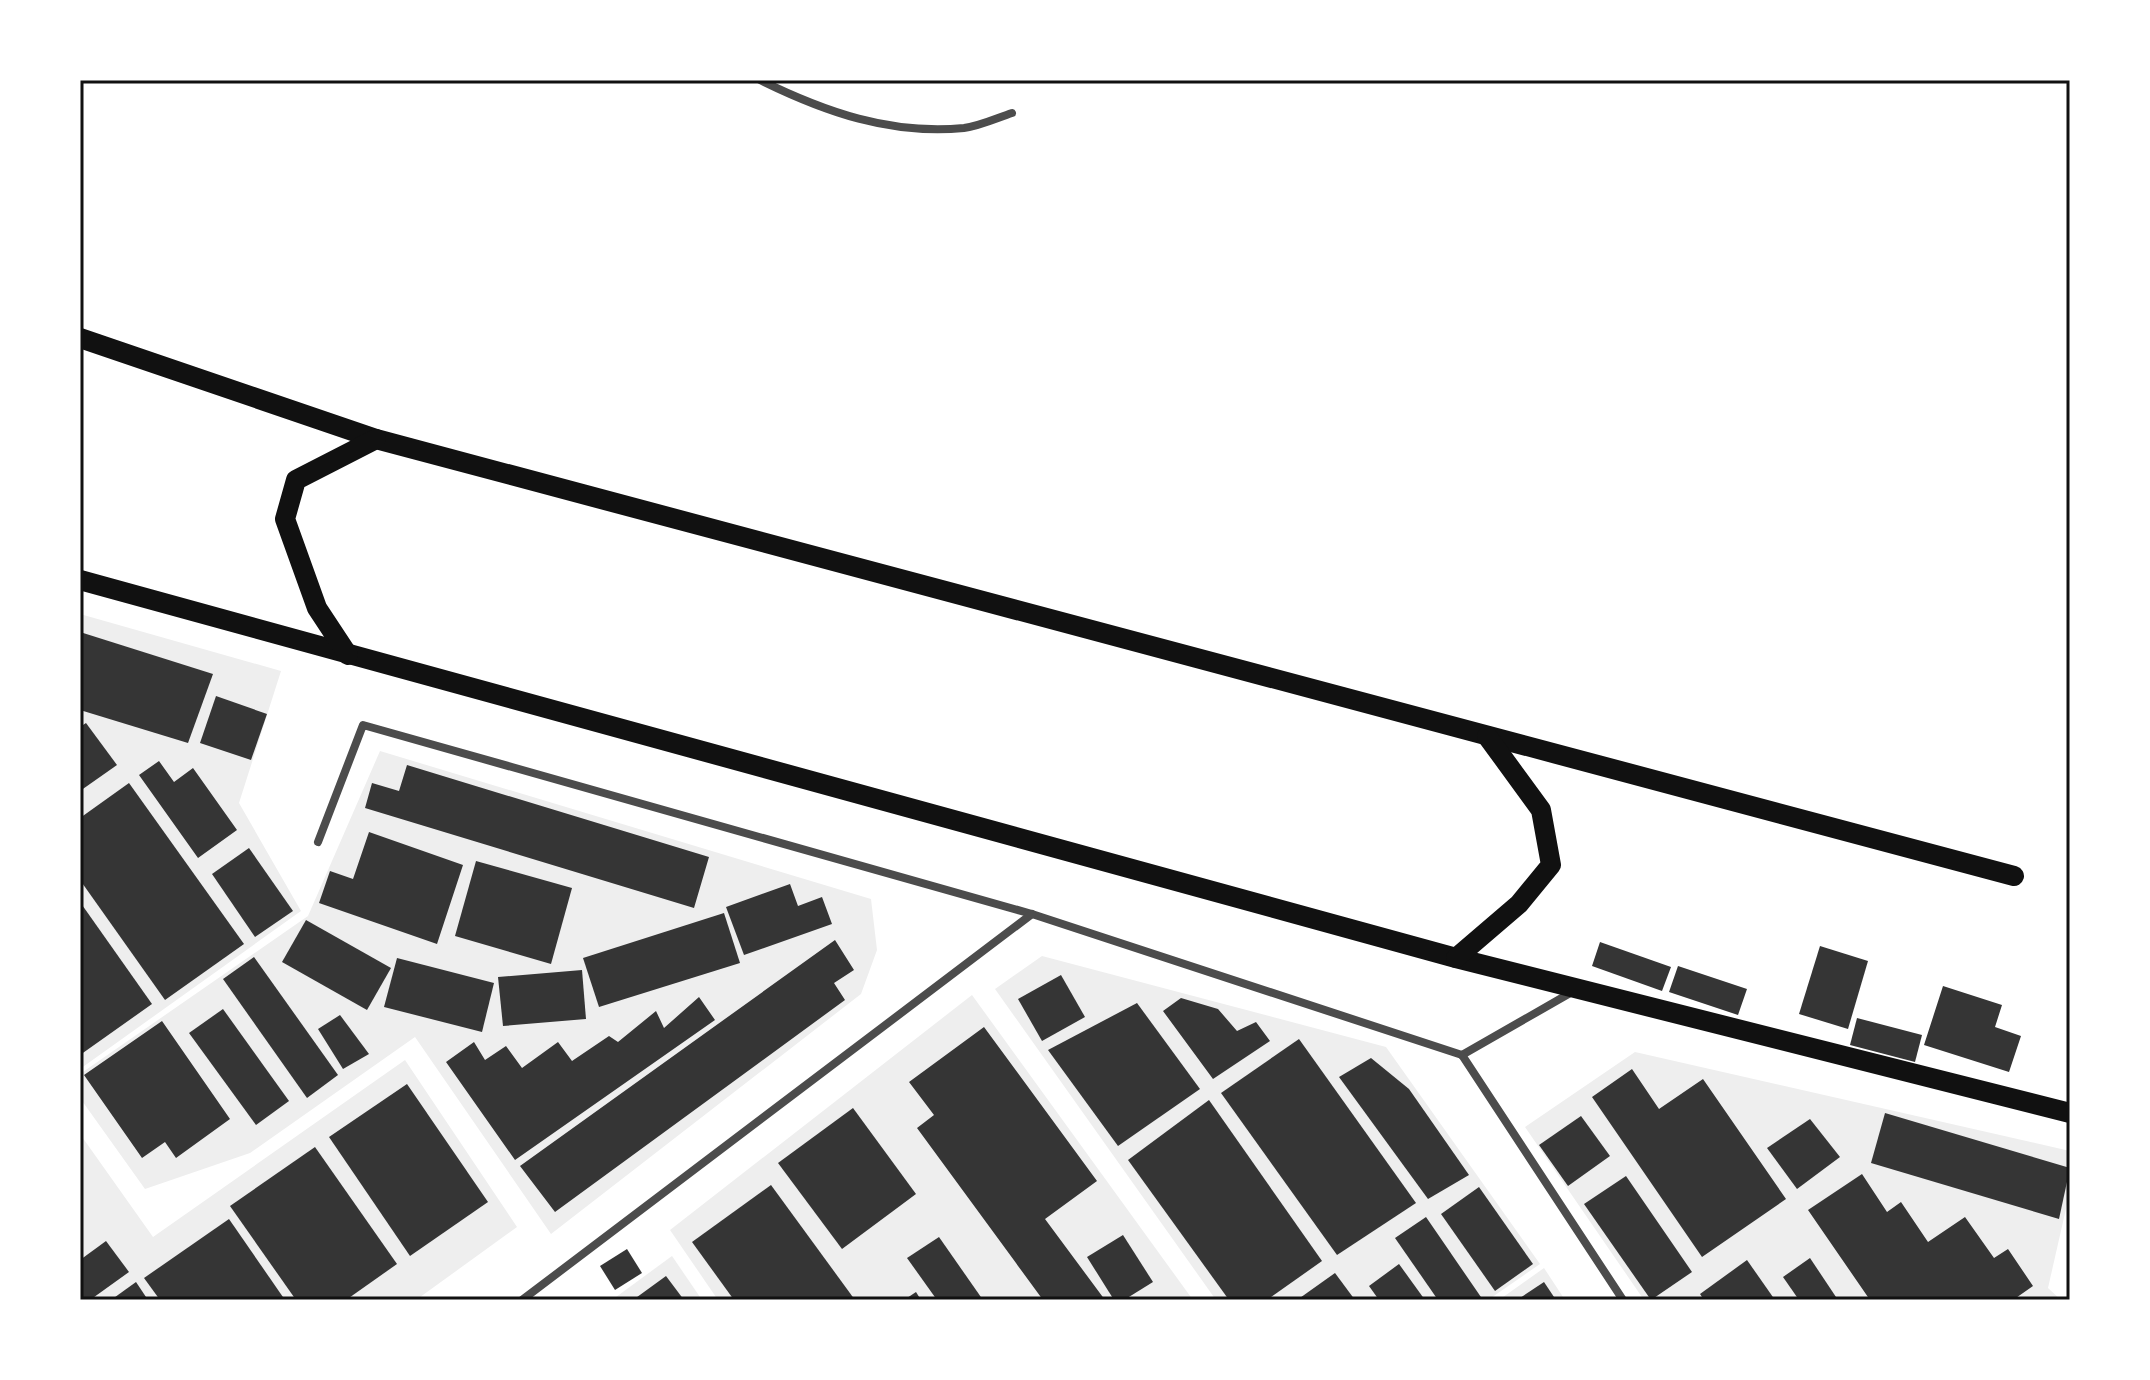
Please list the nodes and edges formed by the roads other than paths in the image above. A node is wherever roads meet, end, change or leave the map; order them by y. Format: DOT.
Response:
graph roads {
  1 [pos="760,80"];
  2 [pos="1012,113"];
  3 [pos="80,338"];
  4 [pos="376,439"];
  5 [pos="80,580"];
  6 [pos="348,655"];
  7 [pos="1487,736"];
  8 [pos="318,842"];
  9 [pos="2014,876"];
  10 [pos="1032,914"];
  11 [pos="1456,958"];
  12 [pos="1581,987"];
  13 [pos="1462,1055"];
  14 [pos="2070,1113"];
  15 [pos="522,1300"];
  16 [pos="1623,1300"];
  1 -- 2 [label="street"];
  3 -- 4 [label="main road"];
  4 -- 6 [label="main road"];
  4 -- 7 [label="main road"];
  5 -- 6 [label="main road"];
  6 -- 11 [label="main road"];
  7 -- 9 [label="main road"];
  7 -- 11 [label="main road"];
  8 -- 10 [label="street"];
  10 -- 13 [label="street"];
  10 -- 15 [label="street"];
  11 -- 12 [label="main road"];
  12 -- 13 [label="street"];
  12 -- 14 [label="main road"];
  13 -- 16 [label="street"];
}
